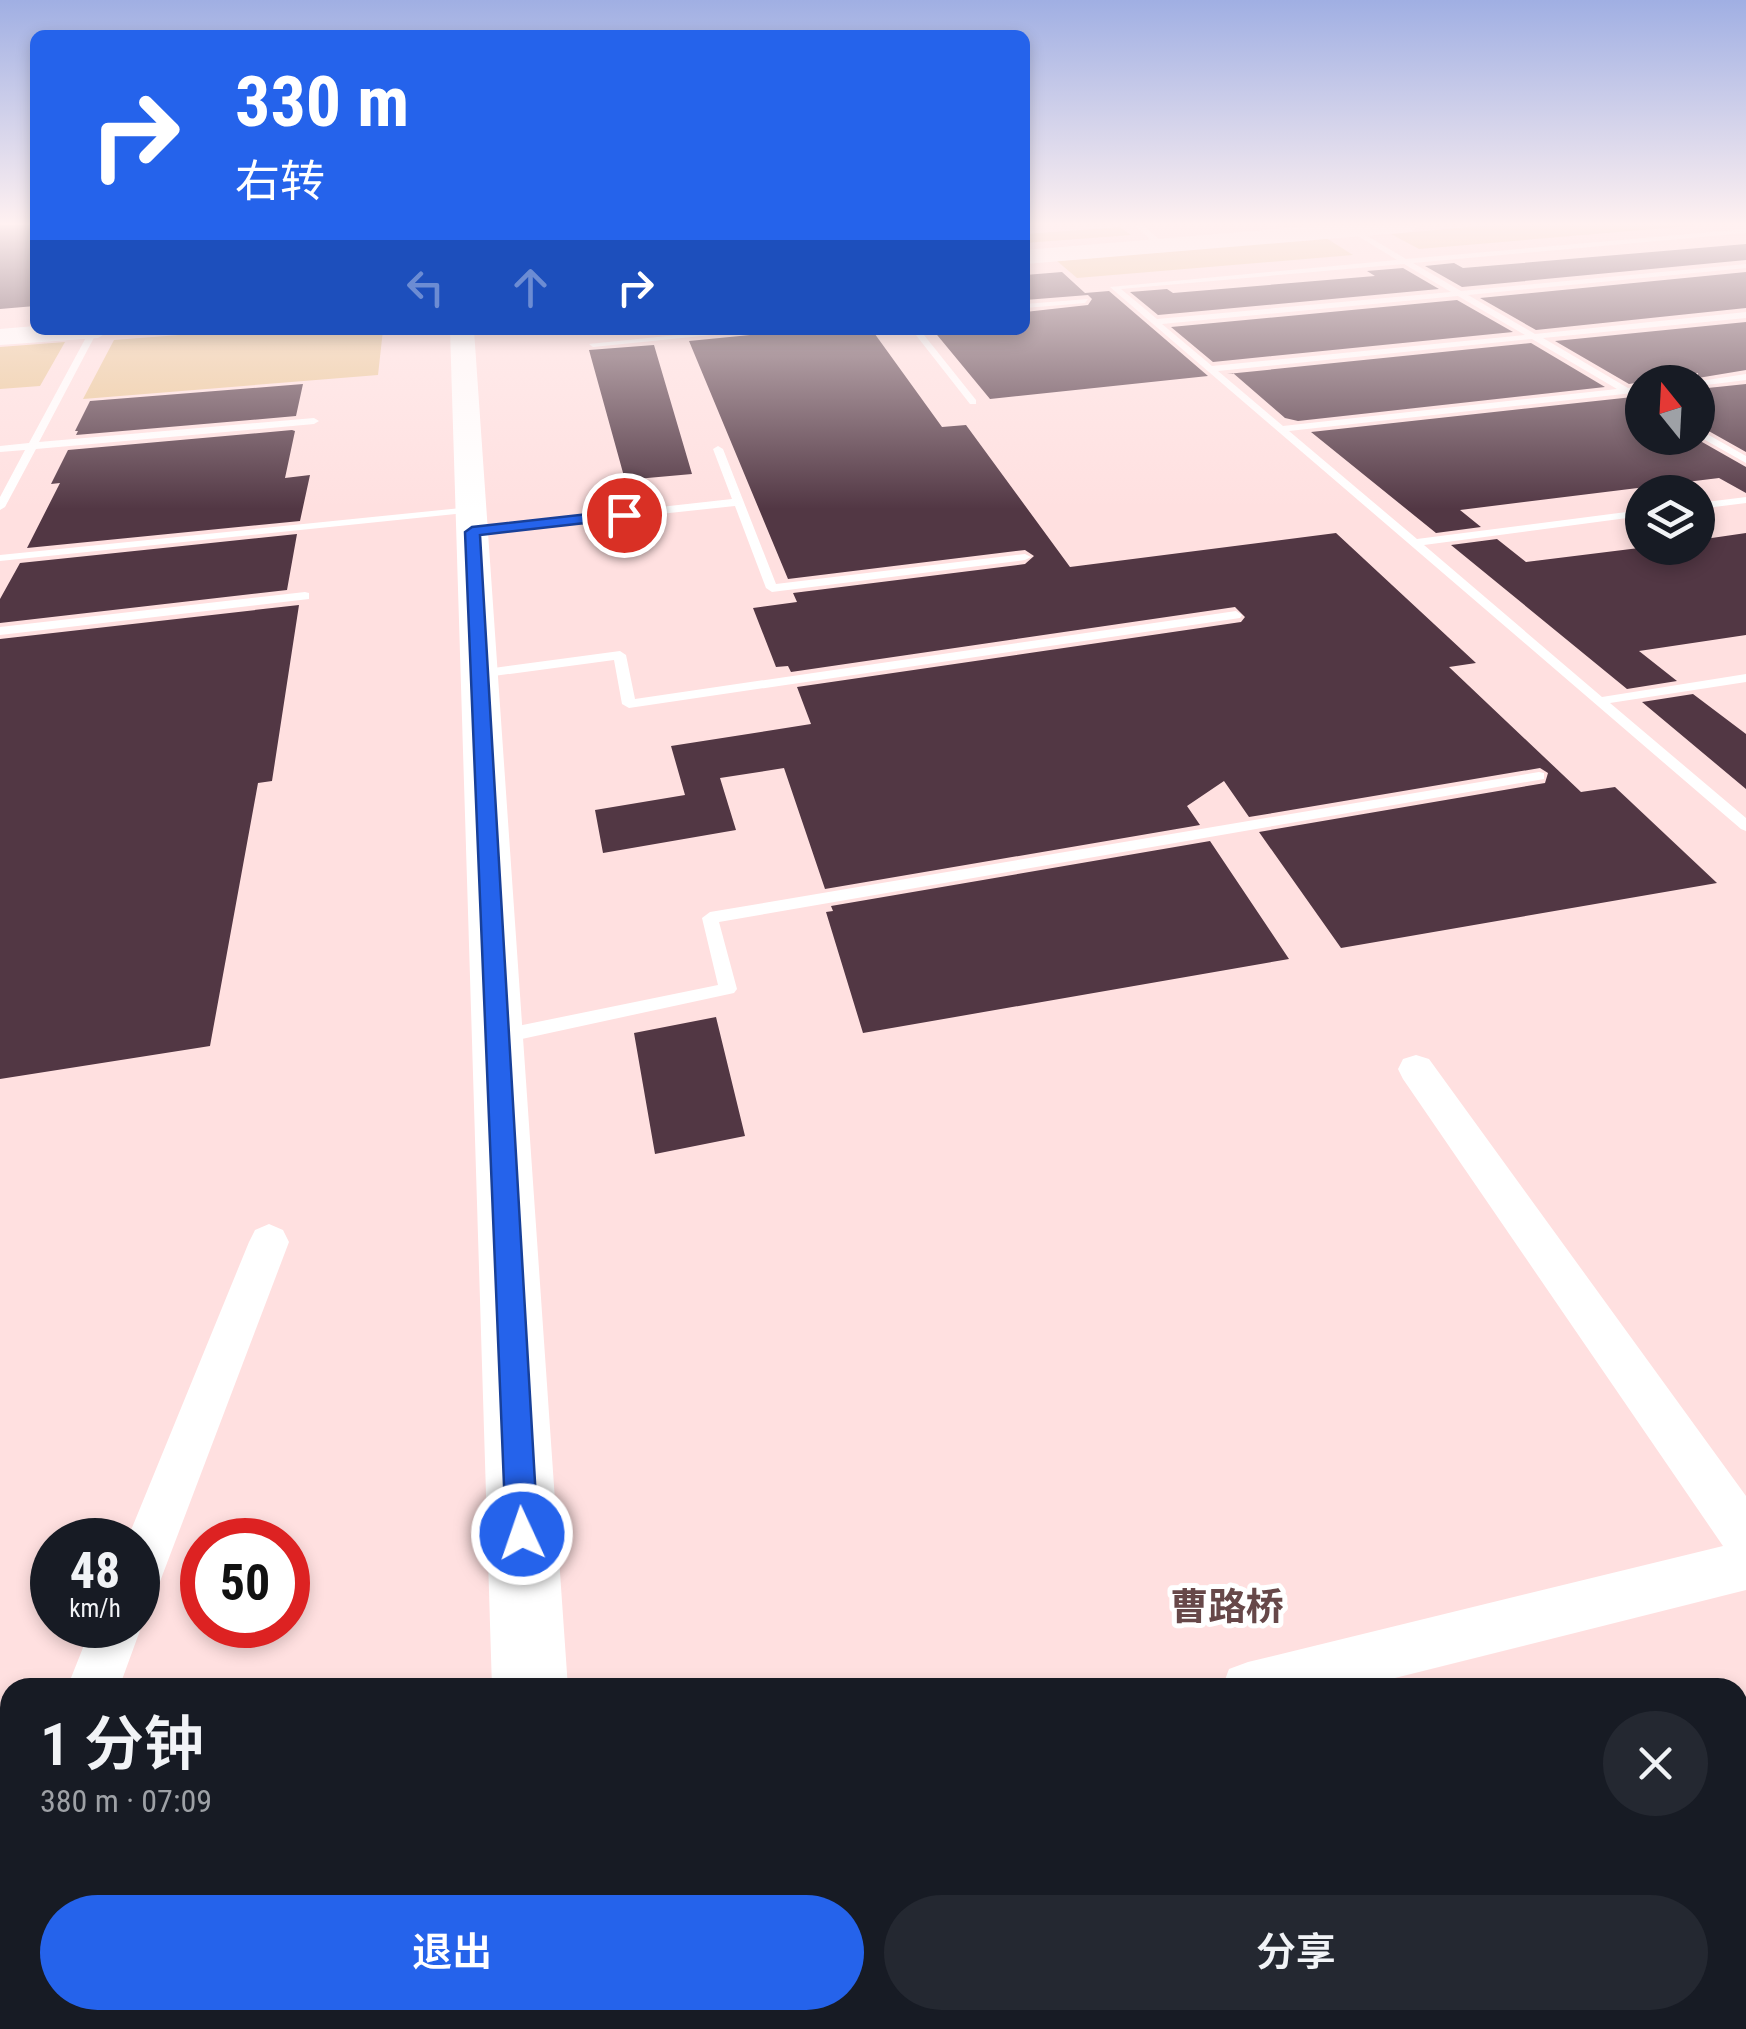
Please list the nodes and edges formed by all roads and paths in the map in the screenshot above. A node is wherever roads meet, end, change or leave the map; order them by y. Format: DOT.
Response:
graph roads {
  1 [pos="1153,320"];
  2 [pos="1180,320"];
  3 [pos="1506,320"];
  4 [pos="1699,320"];
  5 [pos="1156,322"];
  6 [pos="30,326"];
  7 [pos="0,329"];
  8 [pos="30,335"];
  9 [pos="92,335"];
  10 [pos="462,335"];
  11 [pos="698,335"];
  12 [pos="920,335"];
  13 [pos="1534,336"];
  14 [pos="0,337"];
  15 [pos="593,344"];
  16 [pos="1211,369"];
  17 [pos="1746,377"];
  18 [pos="1715,380"];
  19 [pos="1625,389"];
  20 [pos="1625,390"];
  21 [pos="973,402"];
  22 [pos="314,421"];
  23 [pos="1281,428"];
  24 [pos="1715,442"];
  25 [pos="32,446"];
  26 [pos="0,449"];
  27 [pos="718,449"];
  28 [pos="1746,460"];
  29 [pos="1746,500"];
  30 [pos="738,502"];
  31 [pos="1715,504"];
  32 [pos="0,506"];
  33 [pos="1625,515"];
  34 [pos="472,521"];
  35 [pos="1415,543"];
  36 [pos="1026,557"];
  37 [pos="0,558"];
  38 [pos="305,596"];
  39 [pos="1236,615"];
  40 [pos="0,631"];
  41 [pos="479,674"];
  42 [pos="1746,678"];
  43 [pos="1600,701"];
  44 [pos="1539,776"];
  45 [pos="1746,826"];
  46 [pos="498,1037"];
  47 [pos="1416,1069"];
  48 [pos="269,1242"];
  49 [pos="160,1518"];
  50 [pos="1746,1536"];
  51 [pos="1746,1565"];
  52 [pos="108,1648"];
  53 [pos="96,1678"];
  54 [pos="530,1678"];
  55 [pos="1288,1678"];
  1 -- 5 [label="lane"];
  2 -- 5 [label="lane"];
  3 -- 13 [label="lane"];
  4 -- 13 [label="lane"];
  5 -- 16 [label="lane"];
  6 -- 7 [label="main road"];
  8 -- 14 [label="main road"];
  9 -- 25 [label="lane"];
  10 -- 34 [label="main road"];
  11 -- 15 [label="lane"];
  12 -- 21 [label="lane"];
  13 -- 16 [label="lane"];
  13 -- 19 [label="lane"];
  16 -- 23 [label="lane"];
  17 -- 18 [label="lane"];
  20 -- 23 [label="lane"];
  22 -- 25 [label="lane"];
  23 -- 35 [label="lane"];
  24 -- 28 [label="lane"];
  25 -- 26 [label="lane"];
  25 -- 32 [label="lane"];
  27 -- 30 [label="lane"];
  29 -- 31 [label="lane"];
  30 -- 34 [label="lane"];
  30 -- 36 [label="lane"];
  33 -- 35 [label="lane"];
  34 -- 37 [label="lane"];
  34 -- 41 [label="main road"];
  35 -- 43 [label="lane"];
  38 -- 40 [label="lane"];
  39 -- 41 [label="lane"];
  41 -- 46 [label="main road"];
  42 -- 43 [label="lane"];
  43 -- 45 [label="lane"];
  44 -- 46 [label="lane"];
  46 -- 54 [label="main road"];
  47 -- 50 [label="street"];
  48 -- 49 [label="street"];
  51 -- 55 [label="street"];
  52 -- 53 [label="street"];
}
